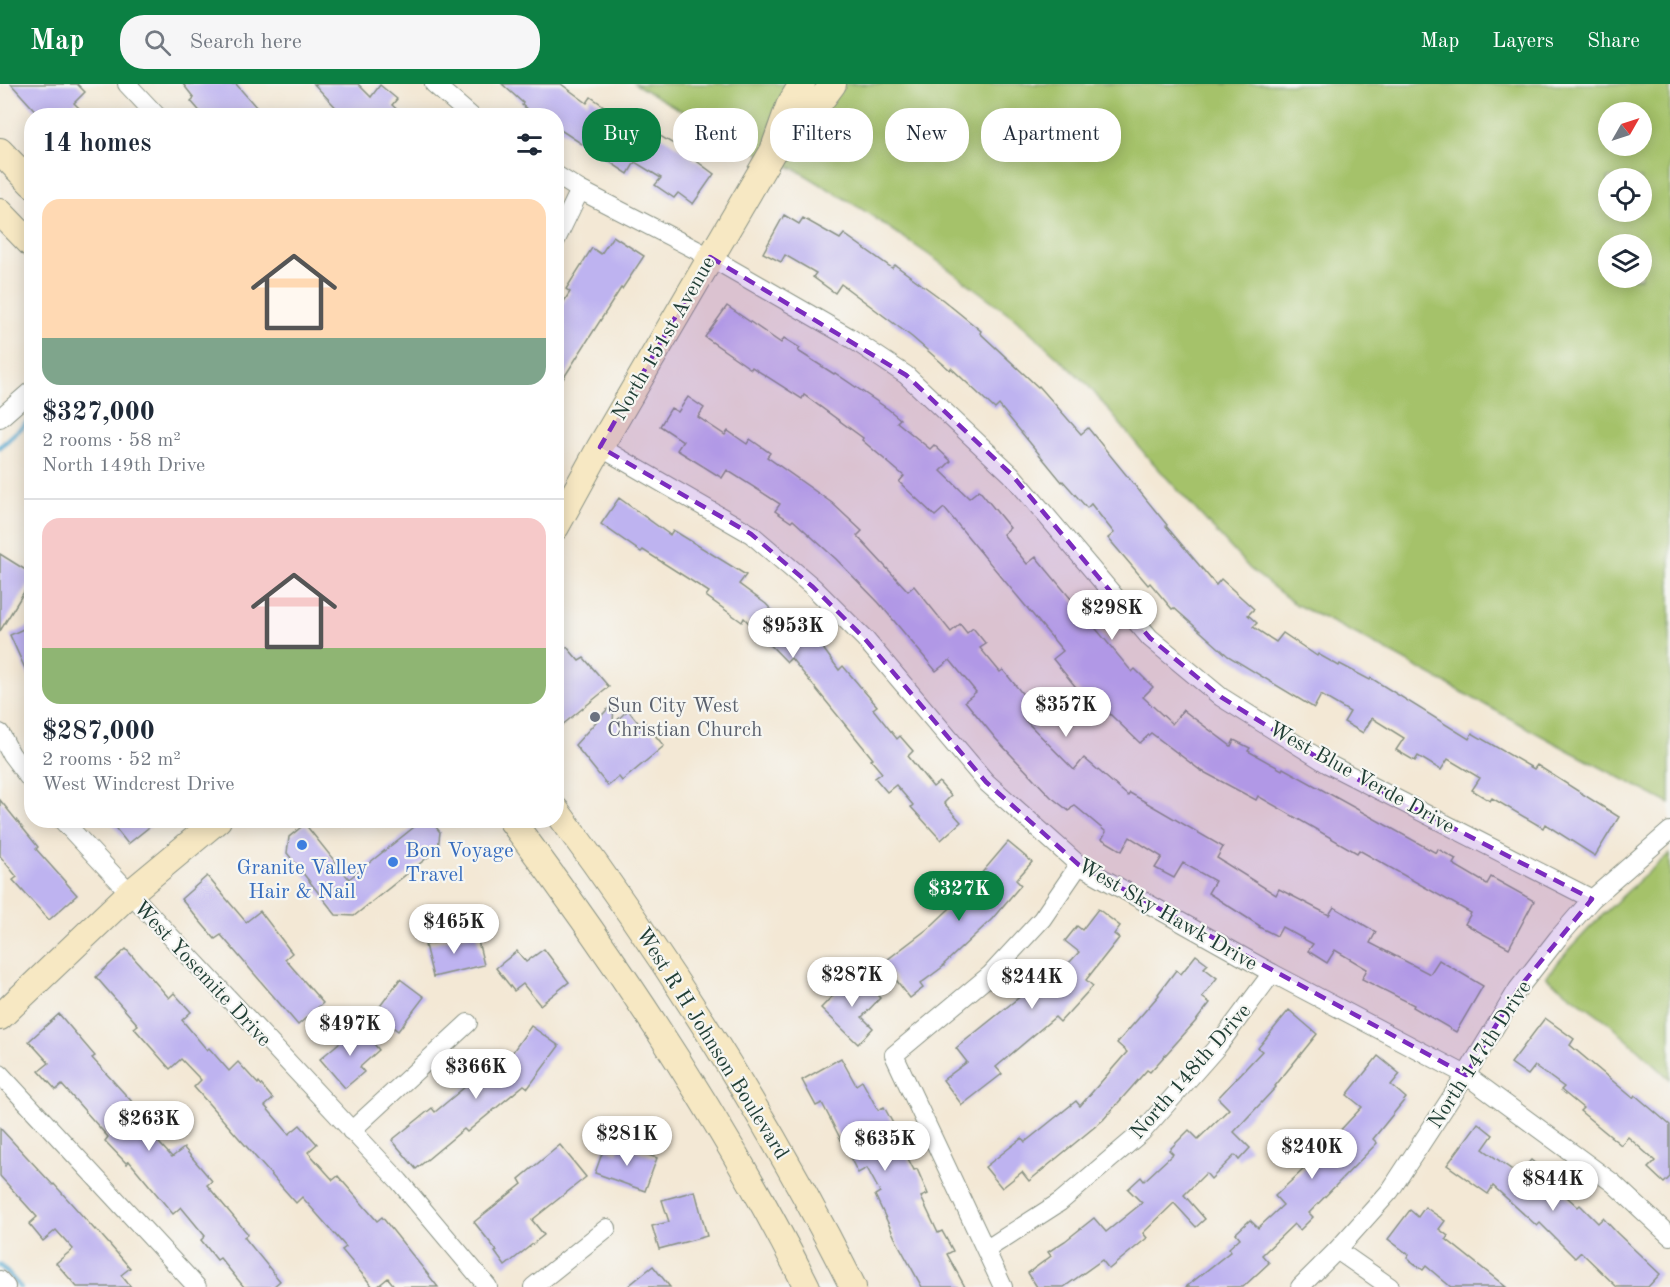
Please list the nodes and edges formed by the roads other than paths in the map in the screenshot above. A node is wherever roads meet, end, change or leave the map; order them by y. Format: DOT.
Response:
graph roads {
  1 [pos="127,84"];
  2 [pos="434,84"];
  3 [pos="802,84"];
  4 [pos="833,84"];
  5 [pos="150,108"];
  6 [pos="462,108"];
  7 [pos="788,108"];
  8 [pos="815,108"];
  9 [pos="0,151"];
  10 [pos="770,156"];
  11 [pos="24,176"];
  12 [pos="564,180"];
  13 [pos="580,190"];
  14 [pos="0,212"];
  15 [pos="564,223"];
  16 [pos="24,237"];
  17 [pos="710,258"];
  18 [pos="24,397"];
  19 [pos="0,418"];
  20 [pos="600,447"];
  21 [pos="564,512"];
  22 [pos="0,733"];
  23 [pos="24,771"];
  24 [pos="564,821"];
  25 [pos="69,828"];
  26 [pos="208,828"];
  27 [pos="518,828"];
  28 [pos="1670,831"];
  29 [pos="1079,865"];
  30 [pos="129,894"];
  31 [pos="1592,899"];
  32 [pos="1272,973"];
  33 [pos="0,1017"];
  34 [pos="468,1023"];
  35 [pos="0,1074"];
  36 [pos="1466,1075"];
  37 [pos="351,1131"];
  38 [pos="607,1228"];
  39 [pos="1670,1236"];
  40 [pos="987,1249"];
  41 [pos="1337,1250"];
  42 [pos="0,1280"];
  43 [pos="6,1287"];
  44 [pos="197,1287"];
  45 [pos="488,1287"];
  46 [pos="533,1287"];
  47 [pos="807,1287"];
  48 [pos="852,1287"];
  49 [pos="1004,1287"];
  50 [pos="1300,1287"];
  51 [pos="1390,1287"];
  1 -- 5 [label="street"];
  2 -- 6 [label="street"];
  3 -- 7 [label="main road, North 151st Avenue"];
  4 -- 8 [label="main road, North 151st Avenue"];
  9 -- 11 [label="main road"];
  10 -- 17 [label="main road, North 151st Avenue"];
  12 -- 13 [label="street, West Blue Verde Drive"];
  13 -- 15 [label="street"];
  13 -- 17 [label="street, West Blue Verde Drive"];
  14 -- 16 [label="main road"];
  17 -- 20 [label="main road, North 151st Avenue"];
  17 -- 31 [label="street, West Blue Verde Drive"];
  18 -- 19 [label="street"];
  20 -- 21 [label="main road, North 151st Avenue"];
  20 -- 29 [label="street, West Sky Hawk Drive"];
  22 -- 23 [label="street"];
  24 -- 48 [label="main road, West R H Johnson Boulevard"];
  25 -- 30 [label="street, West Yosemite Drive"];
  26 -- 30 [label="main road"];
  27 -- 47 [label="main road, West R H Johnson Boulevard"];
  28 -- 31 [label="street, North 147th Drive"];
  29 -- 32 [label="street, West Sky Hawk Drive"];
  29 -- 40 [label="street"];
  30 -- 33 [label="main road"];
  30 -- 37 [label="street, West Yosemite Drive"];
  31 -- 36 [label="street, North 147th Drive"];
  32 -- 36 [label="street, West Sky Hawk Drive"];
  32 -- 40 [label="street, North 148th Drive"];
  34 -- 37 [label="street"];
  35 -- 44 [label="street"];
  36 -- 39 [label="street, West Sky Hawk Drive"];
  36 -- 41 [label="street, North 147th Drive"];
  37 -- 45 [label="street, West Yosemite Drive"];
  38 -- 46 [label="street"];
  40 -- 49 [label="street"];
  41 -- 50 [label="street, North 147th Drive"];
  41 -- 51 [label="street"];
  42 -- 43 [label="street"];
}
